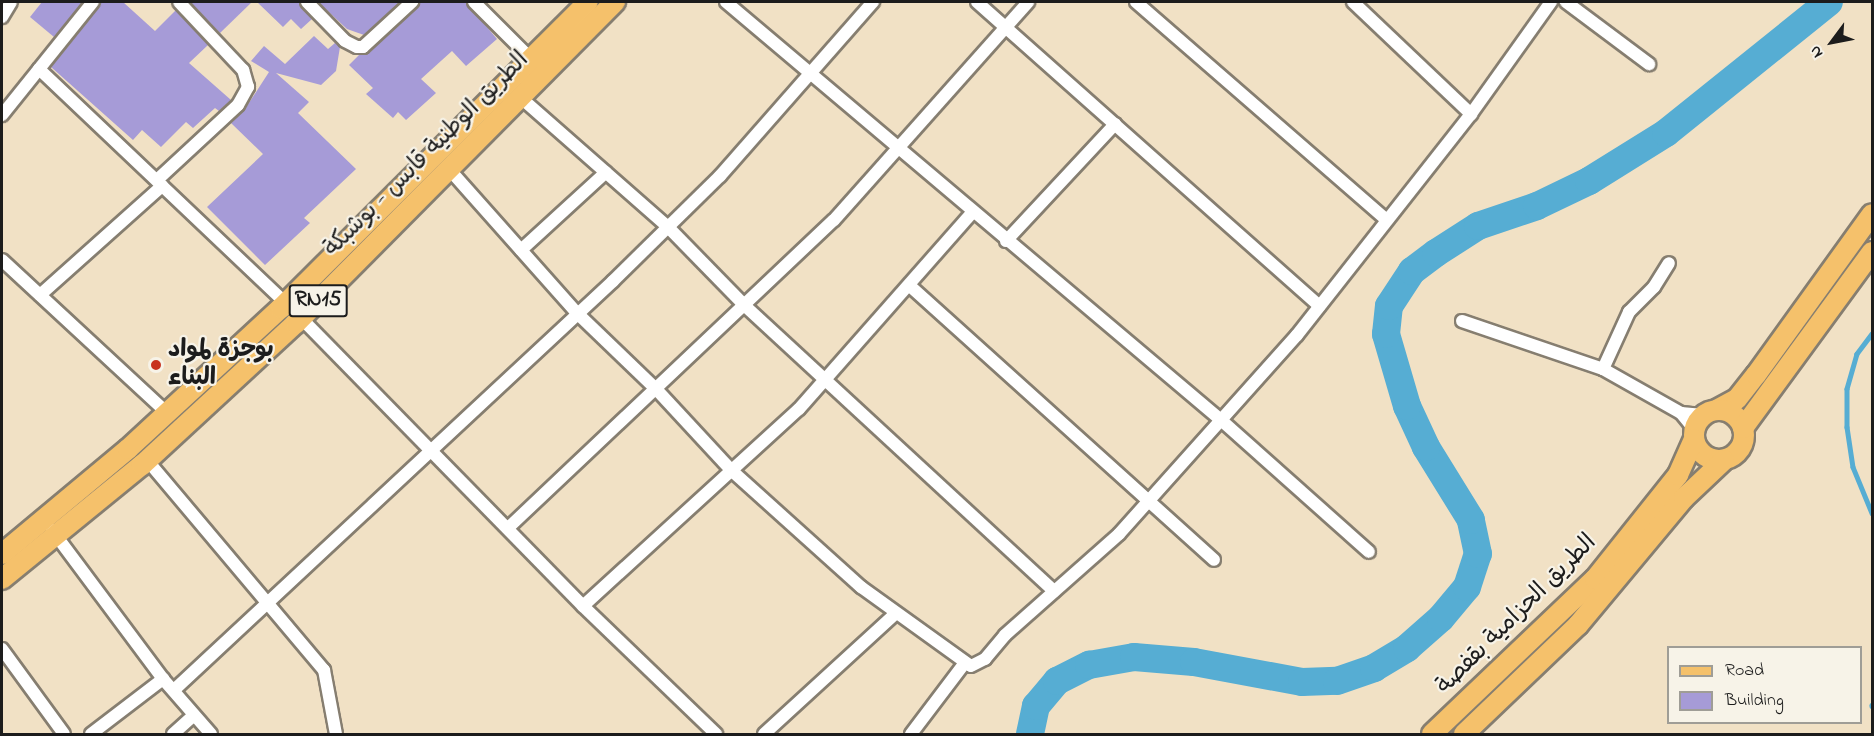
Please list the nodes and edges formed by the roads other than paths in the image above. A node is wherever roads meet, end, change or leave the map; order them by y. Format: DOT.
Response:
graph roads {
  1 [pos="11,2"];
  2 [pos="93,2"];
  3 [pos="179,2"];
  4 [pos="307,2"];
  5 [pos="412,2"];
  6 [pos="474,2"];
  7 [pos="588,2"];
  8 [pos="615,2"];
  9 [pos="726,2"];
  10 [pos="873,2"];
  11 [pos="977,2"];
  12 [pos="1028,2"];
  13 [pos="1136,2"];
  14 [pos="1353,2"];
  15 [pos="1566,2"];
  16 [pos="1545,4"];
  17 [pos="2,17"];
  18 [pos="1005,27"];
  19 [pos="1648,64"];
  20 [pos="538,66"];
  21 [pos="39,69"];
  22 [pos="810,75"];
  23 [pos="520,97"];
  24 [pos="1471,114"];
  25 [pos="2,115"];
  26 [pos="1115,124"];
  27 [pos="900,147"];
  28 [pos="449,169"];
  29 [pos="606,172"];
  30 [pos="159,183"];
  31 [pos="972,213"];
  32 [pos="1872,214"];
  33 [pos="1386,219"];
  34 [pos="668,227"];
  35 [pos="1006,241"];
  36 [pos="521,250"];
  37 [pos="1872,252"];
  38 [pos="2,260"];
  39 [pos="1669,263"];
  40 [pos="910,286"];
  41 [pos="40,295"];
  42 [pos="286,303"];
  43 [pos="744,305"];
  44 [pos="1320,306"];
  45 [pos="577,313"];
  46 [pos="301,318"];
  47 [pos="1462,321"];
  48 [pos="1603,369"];
  49 [pos="826,381"];
  50 [pos="657,390"];
  51 [pos="167,413"];
  52 [pos="1221,420"];
  53 [pos="1702,423"];
  54 [pos="1743,428"];
  55 [pos="433,448"];
  56 [pos="147,460"];
  57 [pos="1724,460"];
  58 [pos="731,470"];
  59 [pos="1151,499"];
  60 [pos="44,520"];
  61 [pos="508,528"];
  62 [pos="57,537"];
  63 [pos="1369,552"];
  64 [pos="2,554"];
  65 [pos="1214,560"];
  66 [pos="2,579"];
  67 [pos="1054,591"];
  68 [pos="266,604"];
  69 [pos="583,606"];
  70 [pos="896,613"];
  71 [pos="2,649"];
  72 [pos="964,664"];
  73 [pos="163,679"];
  74 [pos="174,690"];
  75 [pos="194,715"];
  76 [pos="64,735"];
  77 [pos="91,735"];
  78 [pos="173,735"];
  79 [pos="212,735"];
  80 [pos="336,735"];
  81 [pos="716,735"];
  82 [pos="764,735"];
  83 [pos="911,735"];
  84 [pos="1432,735"];
  85 [pos="1464,735"];
  1 -- 17 [label="street"];
  2 -- 21 [label="street"];
  3 -- 30 [label="street"];
  4 -- 5 [label="street"];
  6 -- 20 [label="street"];
  7 -- 20 [label="main road, الطريق الوطنية قابس - بوشبكة / RN15"];
  8 -- 20 [label="main road, الطريق الوطنية قابس - بوشبكة / RN15"];
  9 -- 22 [label="street"];
  10 -- 22 [label="street"];
  11 -- 18 [label="street"];
  12 -- 18 [label="street"];
  13 -- 33 [label="street"];
  14 -- 24 [label="street"];
  15 -- 19 [label="street"];
  16 -- 24 [label="street"];
  18 -- 26 [label="street"];
  18 -- 27 [label="street"];
  20 -- 23 [label="main road, الطريق الوطنية قابس - بوشبكة / RN15"];
  20 -- 42 [label="main road, الطريق الوطنية قابس - بوشبكة / RN15"];
  21 -- 25 [label="street"];
  21 -- 30 [label="street"];
  22 -- 27 [label="street"];
  22 -- 34 [label="street"];
  23 -- 28 [label="main road, الطريق الوطنية قابس - بوشبكة / RN15"];
  23 -- 29 [label="street"];
  24 -- 33 [label="street"];
  26 -- 35 [label="street"];
  26 -- 44 [label="street"];
  27 -- 31 [label="street"];
  27 -- 43 [label="street"];
  28 -- 36 [label="street"];
  28 -- 46 [label="main road, الطريق الوطنية قابس - بوشبكة / RN15"];
  29 -- 34 [label="street"];
  29 -- 36 [label="street"];
  30 -- 41 [label="street"];
  30 -- 42 [label="street"];
  31 -- 35 [label="street"];
  31 -- 40 [label="street"];
  32 -- 53 [label="main road"];
  33 -- 44 [label="street"];
  34 -- 43 [label="street"];
  34 -- 45 [label="street"];
  35 -- 52 [label="street"];
  36 -- 45 [label="street"];
  37 -- 54 [label="main road"];
  38 -- 41 [label="street"];
  39 -- 48 [label="street"];
  40 -- 49 [label="street"];
  40 -- 59 [label="street"];
  41 -- 51 [label="street"];
  42 -- 46 [label="street"];
  42 -- 51 [label="main road, الطريق الوطنية قابس - بوشبكة / RN15"];
  43 -- 49 [label="street"];
  43 -- 50 [label="street"];
  44 -- 52 [label="street"];
  45 -- 50 [label="street"];
  45 -- 55 [label="street"];
  46 -- 55 [label="street"];
  46 -- 56 [label="main road, الطريق الوطنية قابس - بوشبكة / RN15"];
  47 -- 48 [label="street"];
  48 -- 53 [label="street"];
  49 -- 58 [label="street"];
  49 -- 67 [label="street"];
  50 -- 58 [label="street"];
  50 -- 61 [label="street"];
  51 -- 60 [label="main road, الطريق الوطنية قابس - بوشبكة / RN15"];
  52 -- 59 [label="street"];
  52 -- 63 [label="street"];
  53 -- 54 [label="main road"];
  53 -- 57 [label="main road"];
  53 -- 84 [label="main road, الطريق الحزامية بقفصة"];
  54 -- 57 [label="main road"];
  55 -- 61 [label="street"];
  55 -- 68 [label="street"];
  56 -- 62 [label="main road, الطريق الوطنية قابس - بوشبكة / RN15"];
  56 -- 68 [label="street"];
  57 -- 85 [label="main road, الطريق الحزامية بقفصة"];
  58 -- 69 [label="street"];
  58 -- 70 [label="street"];
  59 -- 65 [label="street"];
  59 -- 67 [label="street"];
  60 -- 62 [label="street"];
  60 -- 64 [label="main road, الطريق الوطنية قابس - بوشبكة / RN15"];
  61 -- 69 [label="street"];
  62 -- 66 [label="main road, الطريق الوطنية قابس - بوشبكة / RN15"];
  62 -- 73 [label="street"];
  67 -- 72 [label="street"];
  68 -- 74 [label="street"];
  68 -- 80 [label="street"];
  69 -- 81 [label="street"];
  70 -- 72 [label="street"];
  70 -- 82 [label="street"];
  71 -- 76 [label="street"];
  72 -- 83 [label="street"];
  73 -- 74 [label="street"];
  73 -- 77 [label="street"];
  74 -- 75 [label="street"];
  75 -- 78 [label="street"];
  75 -- 79 [label="street"];
}
